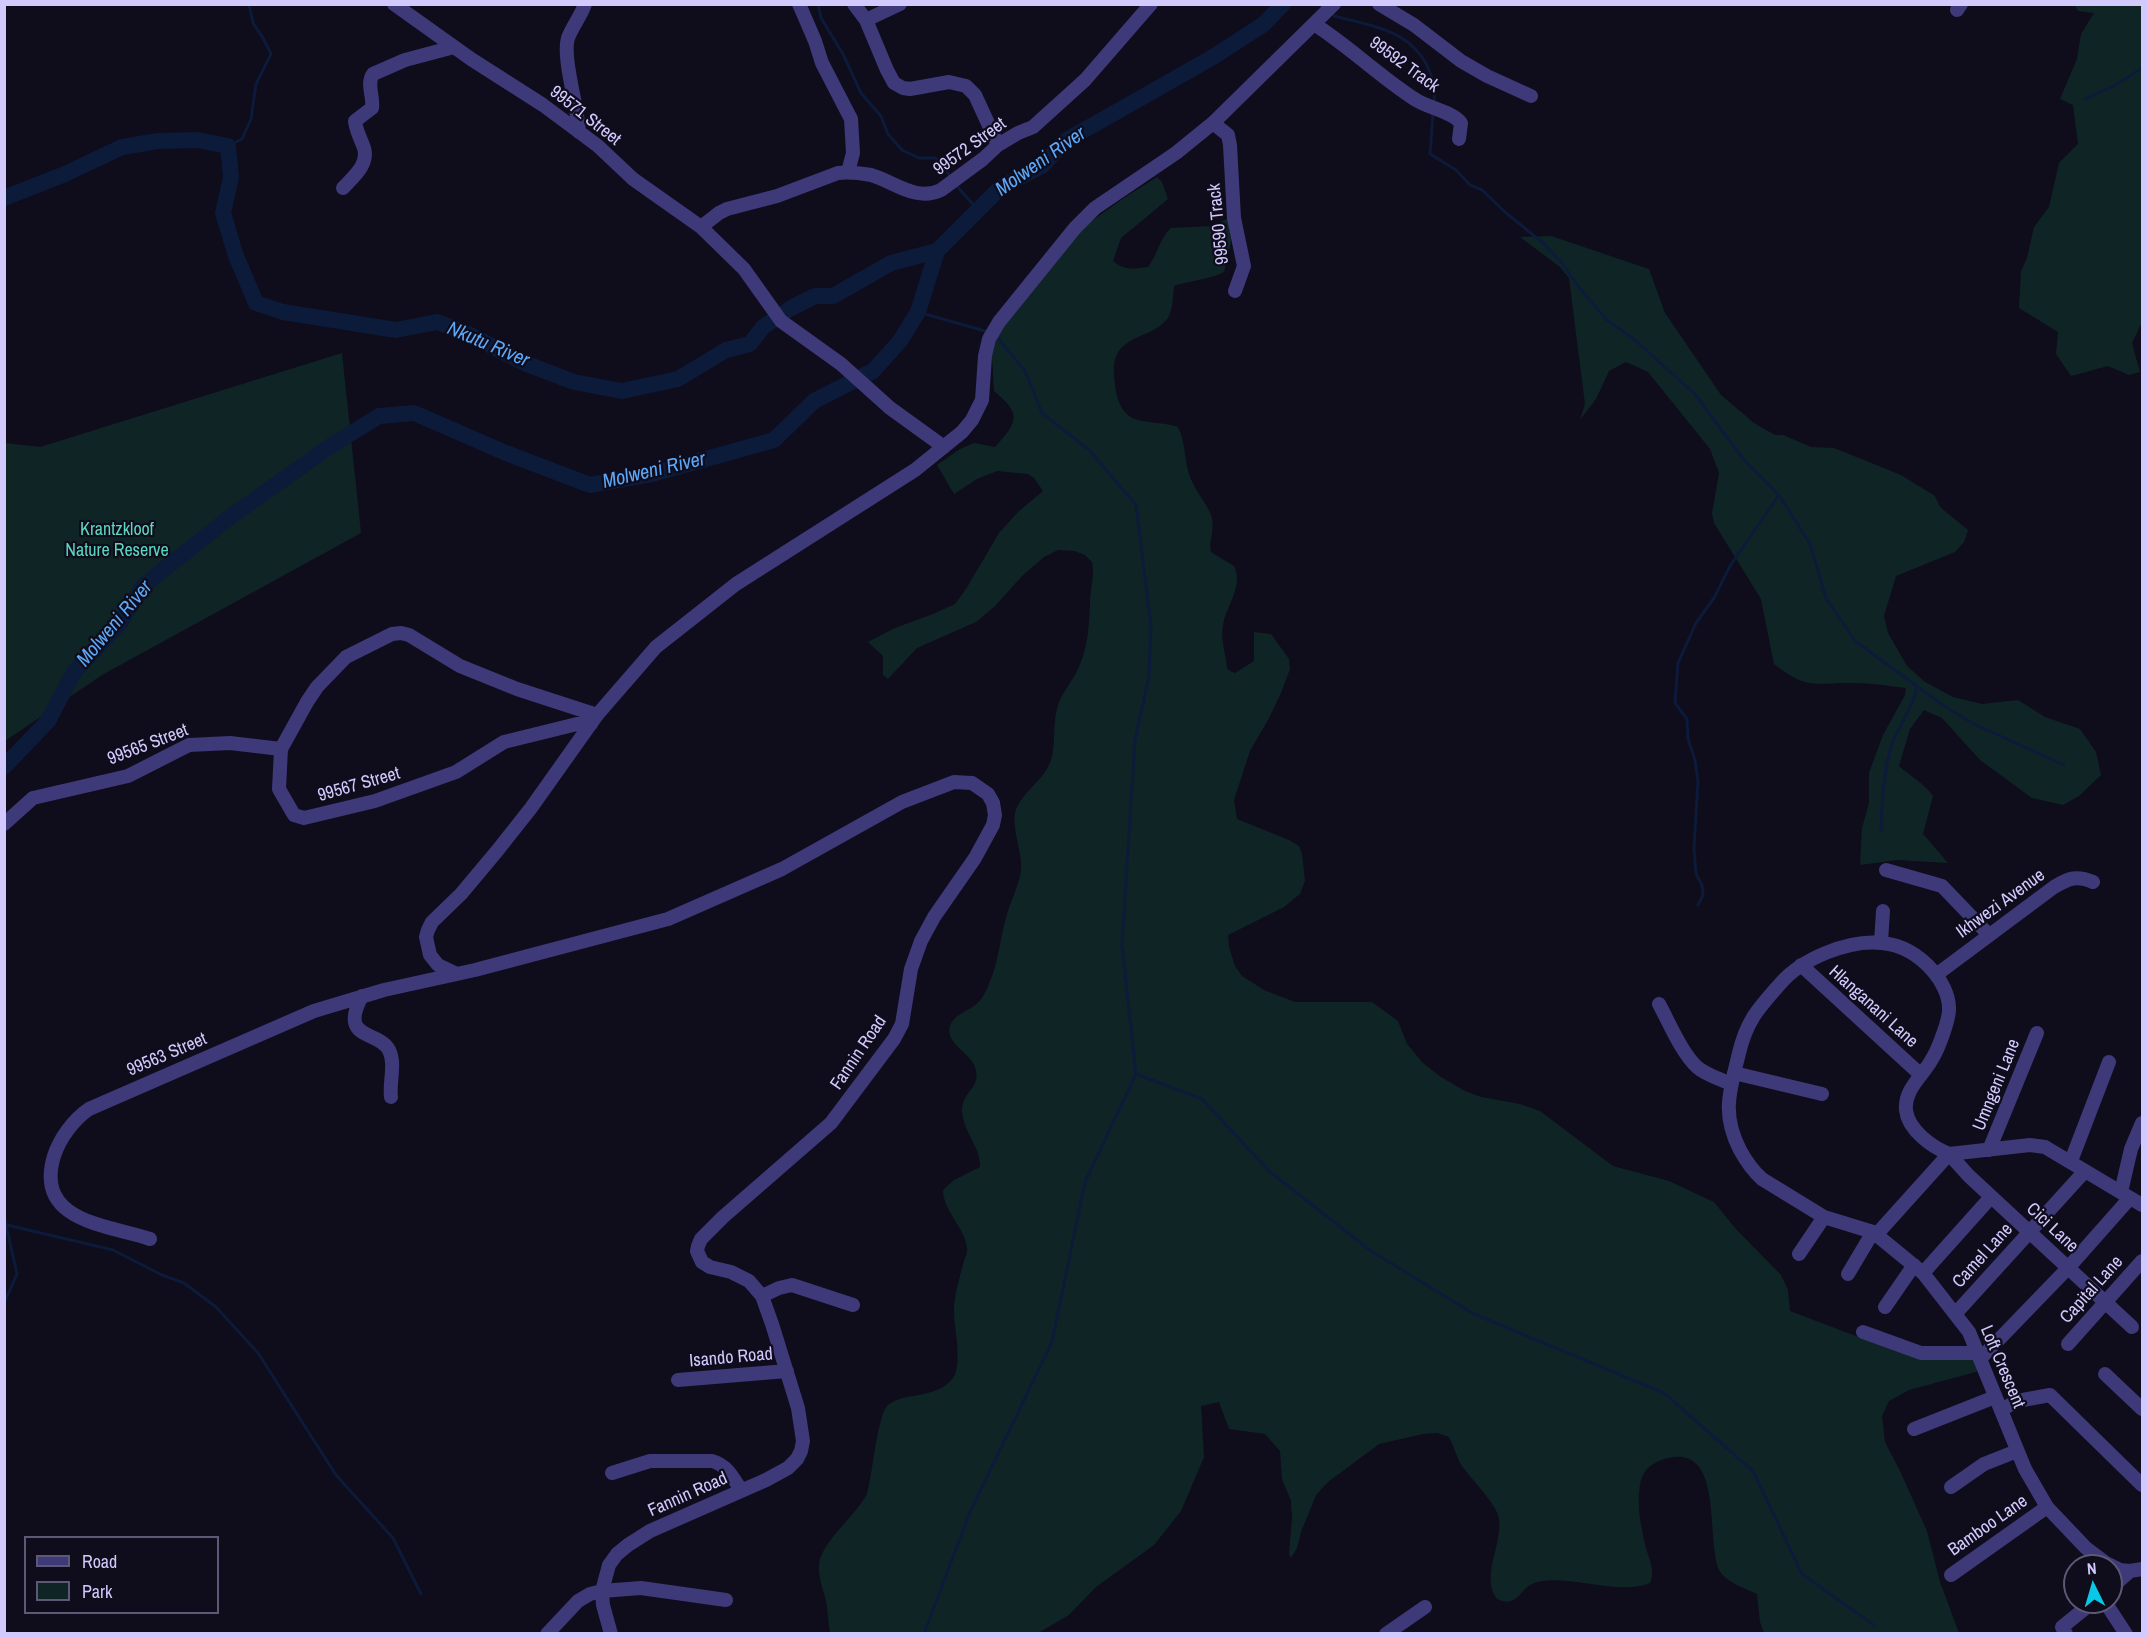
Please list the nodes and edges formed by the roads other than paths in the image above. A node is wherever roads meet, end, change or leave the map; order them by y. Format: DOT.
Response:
graph roads {
  1 [pos="394,4"];
  2 [pos="585,4"];
  3 [pos="799,4"];
  4 [pos="854,4"];
  5 [pos="900,4"];
  6 [pos="1151,4"];
  7 [pos="1334,4"];
  8 [pos="1379,4"];
  9 [pos="866,20"];
  10 [pos="1314,24"];
  11 [pos="454,47"];
  12 [pos="1531,96"];
  13 [pos="1213,123"];
  14 [pos="579,132"];
  15 [pos="1459,139"];
  16 [pos="998,145"];
  17 [pos="848,172"];
  18 [pos="343,188"];
  19 [pos="701,227"];
  20 [pos="1235,291"];
  21 [pos="944,447"];
  22 [pos="594,719"];
  23 [pos="281,749"];
  24 [pos="4,824"];
  25 [pos="1886,870"];
  26 [pos="2092,882"];
  27 [pos="1884,911"];
  28 [pos="1989,935"];
  29 [pos="1881,942"];
  30 [pos="1801,965"];
  31 [pos="457,974"];
  32 [pos="1936,975"];
  33 [pos="362,996"];
  34 [pos="1659,1004"];
  35 [pos="2037,1033"];
  36 [pos="2109,1062"];
  37 [pos="1921,1075"];
  38 [pos="1733,1079"];
  39 [pos="1822,1094"];
  40 [pos="391,1097"];
  41 [pos="2142,1123"];
  42 [pos="1989,1150"];
  43 [pos="1949,1154"];
  44 [pos="2071,1161"];
  45 [pos="2085,1171"];
  46 [pos="2125,1195"];
  47 [pos="1991,1197"];
  48 [pos="2142,1206"];
  49 [pos="1824,1217"];
  50 [pos="2030,1232"];
  51 [pos="1874,1234"];
  52 [pos="150,1239"];
  53 [pos="1799,1254"];
  54 [pos="2142,1261"];
  55 [pos="2068,1268"];
  56 [pos="1918,1269"];
  57 [pos="1848,1274"];
  58 [pos="762,1296"];
  59 [pos="2104,1303"];
  60 [pos="853,1305"];
  61 [pos="1885,1307"];
  62 [pos="1956,1312"];
  63 [pos="2132,1327"];
  64 [pos="1863,1332"];
  65 [pos="2068,1344"];
  66 [pos="1980,1356"];
  67 [pos="787,1371"];
  68 [pos="2105,1374"];
  69 [pos="678,1380"];
  70 [pos="1998,1403"];
  71 [pos="2142,1409"];
  72 [pos="1914,1429"];
  73 [pos="2017,1450"];
  74 [pos="612,1473"];
  75 [pos="2142,1485"];
  76 [pos="1950,1487"];
  77 [pos="741,1490"];
  78 [pos="2047,1507"];
  79 [pos="2136,1570"];
  80 [pos="1951,1575"];
  81 [pos="2123,1579"];
  82 [pos="602,1592"];
  83 [pos="726,1600"];
  84 [pos="1425,1607"];
  85 [pos="2081,1614"];
  86 [pos="2113,1614"];
  87 [pos="2064,1630"];
  88 [pos="547,1634"];
  89 [pos="611,1634"];
  90 [pos="1386,1634"];
  91 [pos="2126,1634"];
  1 -- 11 [label="street, 99571 Street"];
  2 -- 14 [label="street"];
  3 -- 17 [label="street"];
  4 -- 9 [label="street"];
  5 -- 9 [label="street"];
  6 -- 16 [label="street, 99572 Street"];
  7 -- 10 [label="street"];
  8 -- 12 [label="street"];
  9 -- 16 [label="street"];
  10 -- 13 [label="street"];
  10 -- 15 [label="street, 99592 Track"];
  11 -- 14 [label="street, 99571 Street"];
  11 -- 18 [label="street"];
  13 -- 20 [label="street, 99590 Track"];
  13 -- 21 [label="street"];
  14 -- 19 [label="street, 99571 Street"];
  16 -- 17 [label="street, 99572 Street"];
  17 -- 19 [label="street, 99572 Street"];
  19 -- 21 [label="street, 99571 Street"];
  21 -- 22 [label="street"];
  22 -- 23 [label="street, 99567 Street"];
  22 -- 23 [label="street, 99567 Street"];
  22 -- 31 [label="street"];
  23 -- 24 [label="street, 99565 Street"];
  25 -- 28 [label="street"];
  26 -- 28 [label="street, Ikhwezi Avenue"];
  27 -- 29 [label="street"];
  28 -- 32 [label="street, Ikhwezi Avenue"];
  29 -- 30 [label="street, Loft Crescent"];
  29 -- 32 [label="street, Loft Crescent"];
  30 -- 37 [label="street, Hlanganani Lane"];
  30 -- 38 [label="street, Loft Crescent"];
  31 -- 33 [label="street, 99563 Street"];
  31 -- 58 [label="street, Fannin Road"];
  32 -- 37 [label="street, Loft Crescent"];
  33 -- 40 [label="street"];
  33 -- 52 [label="street, 99563 Street"];
  34 -- 38 [label="street"];
  35 -- 42 [label="street, Umngeni Lane"];
  36 -- 44 [label="street"];
  37 -- 43 [label="street, Loft Crescent"];
  38 -- 39 [label="street"];
  38 -- 49 [label="street, Loft Crescent"];
  41 -- 46 [label="street"];
  42 -- 43 [label="street"];
  42 -- 44 [label="street"];
  43 -- 47 [label="street, Cici Lane"];
  43 -- 51 [label="street"];
  44 -- 45 [label="street"];
  45 -- 46 [label="street"];
  45 -- 50 [label="street, Camel Lane"];
  46 -- 48 [label="street"];
  46 -- 55 [label="street"];
  47 -- 50 [label="street, Cici Lane"];
  47 -- 56 [label="street"];
  49 -- 51 [label="street, Loft Crescent"];
  49 -- 53 [label="street"];
  50 -- 55 [label="street, Cici Lane"];
  50 -- 62 [label="street, Camel Lane"];
  51 -- 56 [label="street, Loft Crescent"];
  51 -- 57 [label="street"];
  54 -- 59 [label="street, Capital Lane"];
  55 -- 59 [label="street, Cici Lane"];
  55 -- 66 [label="street"];
  56 -- 61 [label="street"];
  56 -- 62 [label="street, Loft Crescent"];
  58 -- 60 [label="street"];
  58 -- 67 [label="street, Fannin Road"];
  59 -- 63 [label="street, Cici Lane"];
  59 -- 65 [label="street, Capital Lane"];
  62 -- 66 [label="street, Loft Crescent"];
  64 -- 66 [label="street"];
  66 -- 70 [label="street, Loft Crescent"];
  67 -- 69 [label="street, Isando Road"];
  67 -- 77 [label="street, Fannin Road"];
  68 -- 71 [label="street"];
  70 -- 72 [label="street"];
  70 -- 73 [label="street, Loft Crescent"];
  70 -- 75 [label="street"];
  73 -- 76 [label="street"];
  73 -- 78 [label="street, Loft Crescent"];
  74 -- 77 [label="street"];
  77 -- 82 [label="street, Fannin Road"];
  78 -- 79 [label="street, Loft Crescent"];
  78 -- 80 [label="street, Bamboo Lane"];
  79 -- 81 [label="street"];
  82 -- 83 [label="street"];
  82 -- 88 [label="street"];
  82 -- 89 [label="street, Fannin Road"];
  84 -- 90 [label="street"];
  85 -- 87 [label="street"];
  86 -- 91 [label="street"];
}
